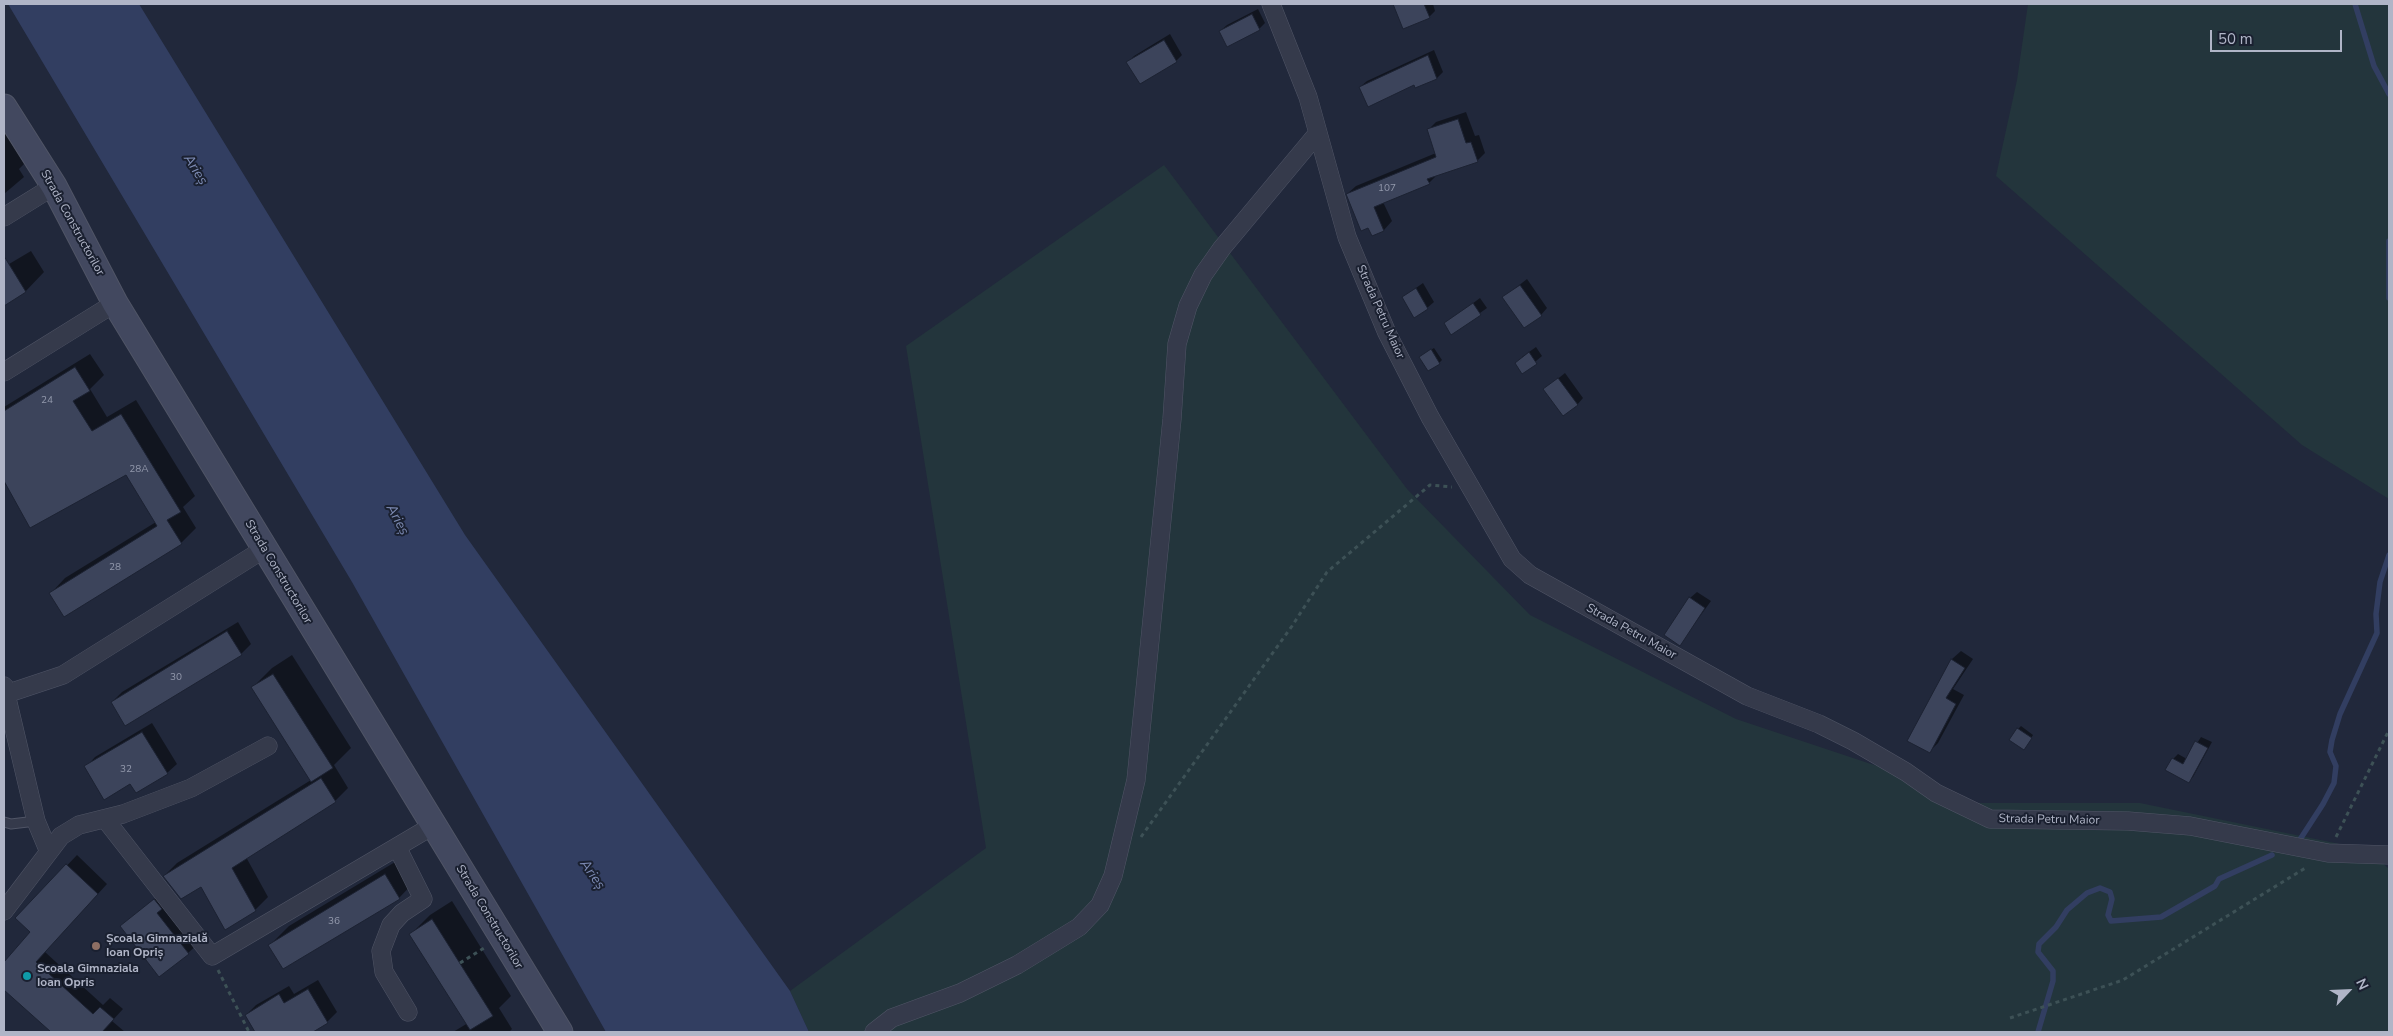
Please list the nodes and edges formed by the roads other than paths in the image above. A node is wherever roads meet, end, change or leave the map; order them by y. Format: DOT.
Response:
graph roads {
  1 [pos="1270,4"];
  2 [pos="4,106"];
  3 [pos="1317,134"];
  4 [pos="54,186"];
  5 [pos="4,217"];
  6 [pos="115,303"];
  7 [pos="4,372"];
  8 [pos="264,549"];
  9 [pos="4,691"];
  10 [pos="268,746"];
  11 [pos="105,819"];
  12 [pos="36,821"];
  13 [pos="4,822"];
  14 [pos="434,825"];
  15 [pos="397,847"];
  16 [pos="49,852"];
  17 [pos="2389,854"];
  18 [pos="4,911"];
  19 [pos="408,1012"];
  20 [pos="560,1032"];
  21 [pos="874,1032"];
  1 -- 3 [label="street, Strada Petru Maior"];
  2 -- 4 [label="street, Strada Constructorilor"];
  3 -- 17 [label="street, Strada Petru Maior"];
  3 -- 21 [label="street"];
  4 -- 5 [label="street"];
  4 -- 6 [label="street, Strada Constructorilor"];
  6 -- 7 [label="street"];
  6 -- 8 [label="street, Strada Constructorilor"];
  8 -- 9 [label="street"];
  8 -- 14 [label="street, Strada Constructorilor"];
  9 -- 12 [label="street"];
  10 -- 11 [label="street"];
  11 -- 15 [label="street"];
  11 -- 16 [label="street"];
  12 -- 13 [label="lane"];
  12 -- 16 [label="street"];
  14 -- 15 [label="street"];
  14 -- 20 [label="street, Strada Constructorilor"];
  15 -- 19 [label="street"];
  16 -- 18 [label="street"];
}
